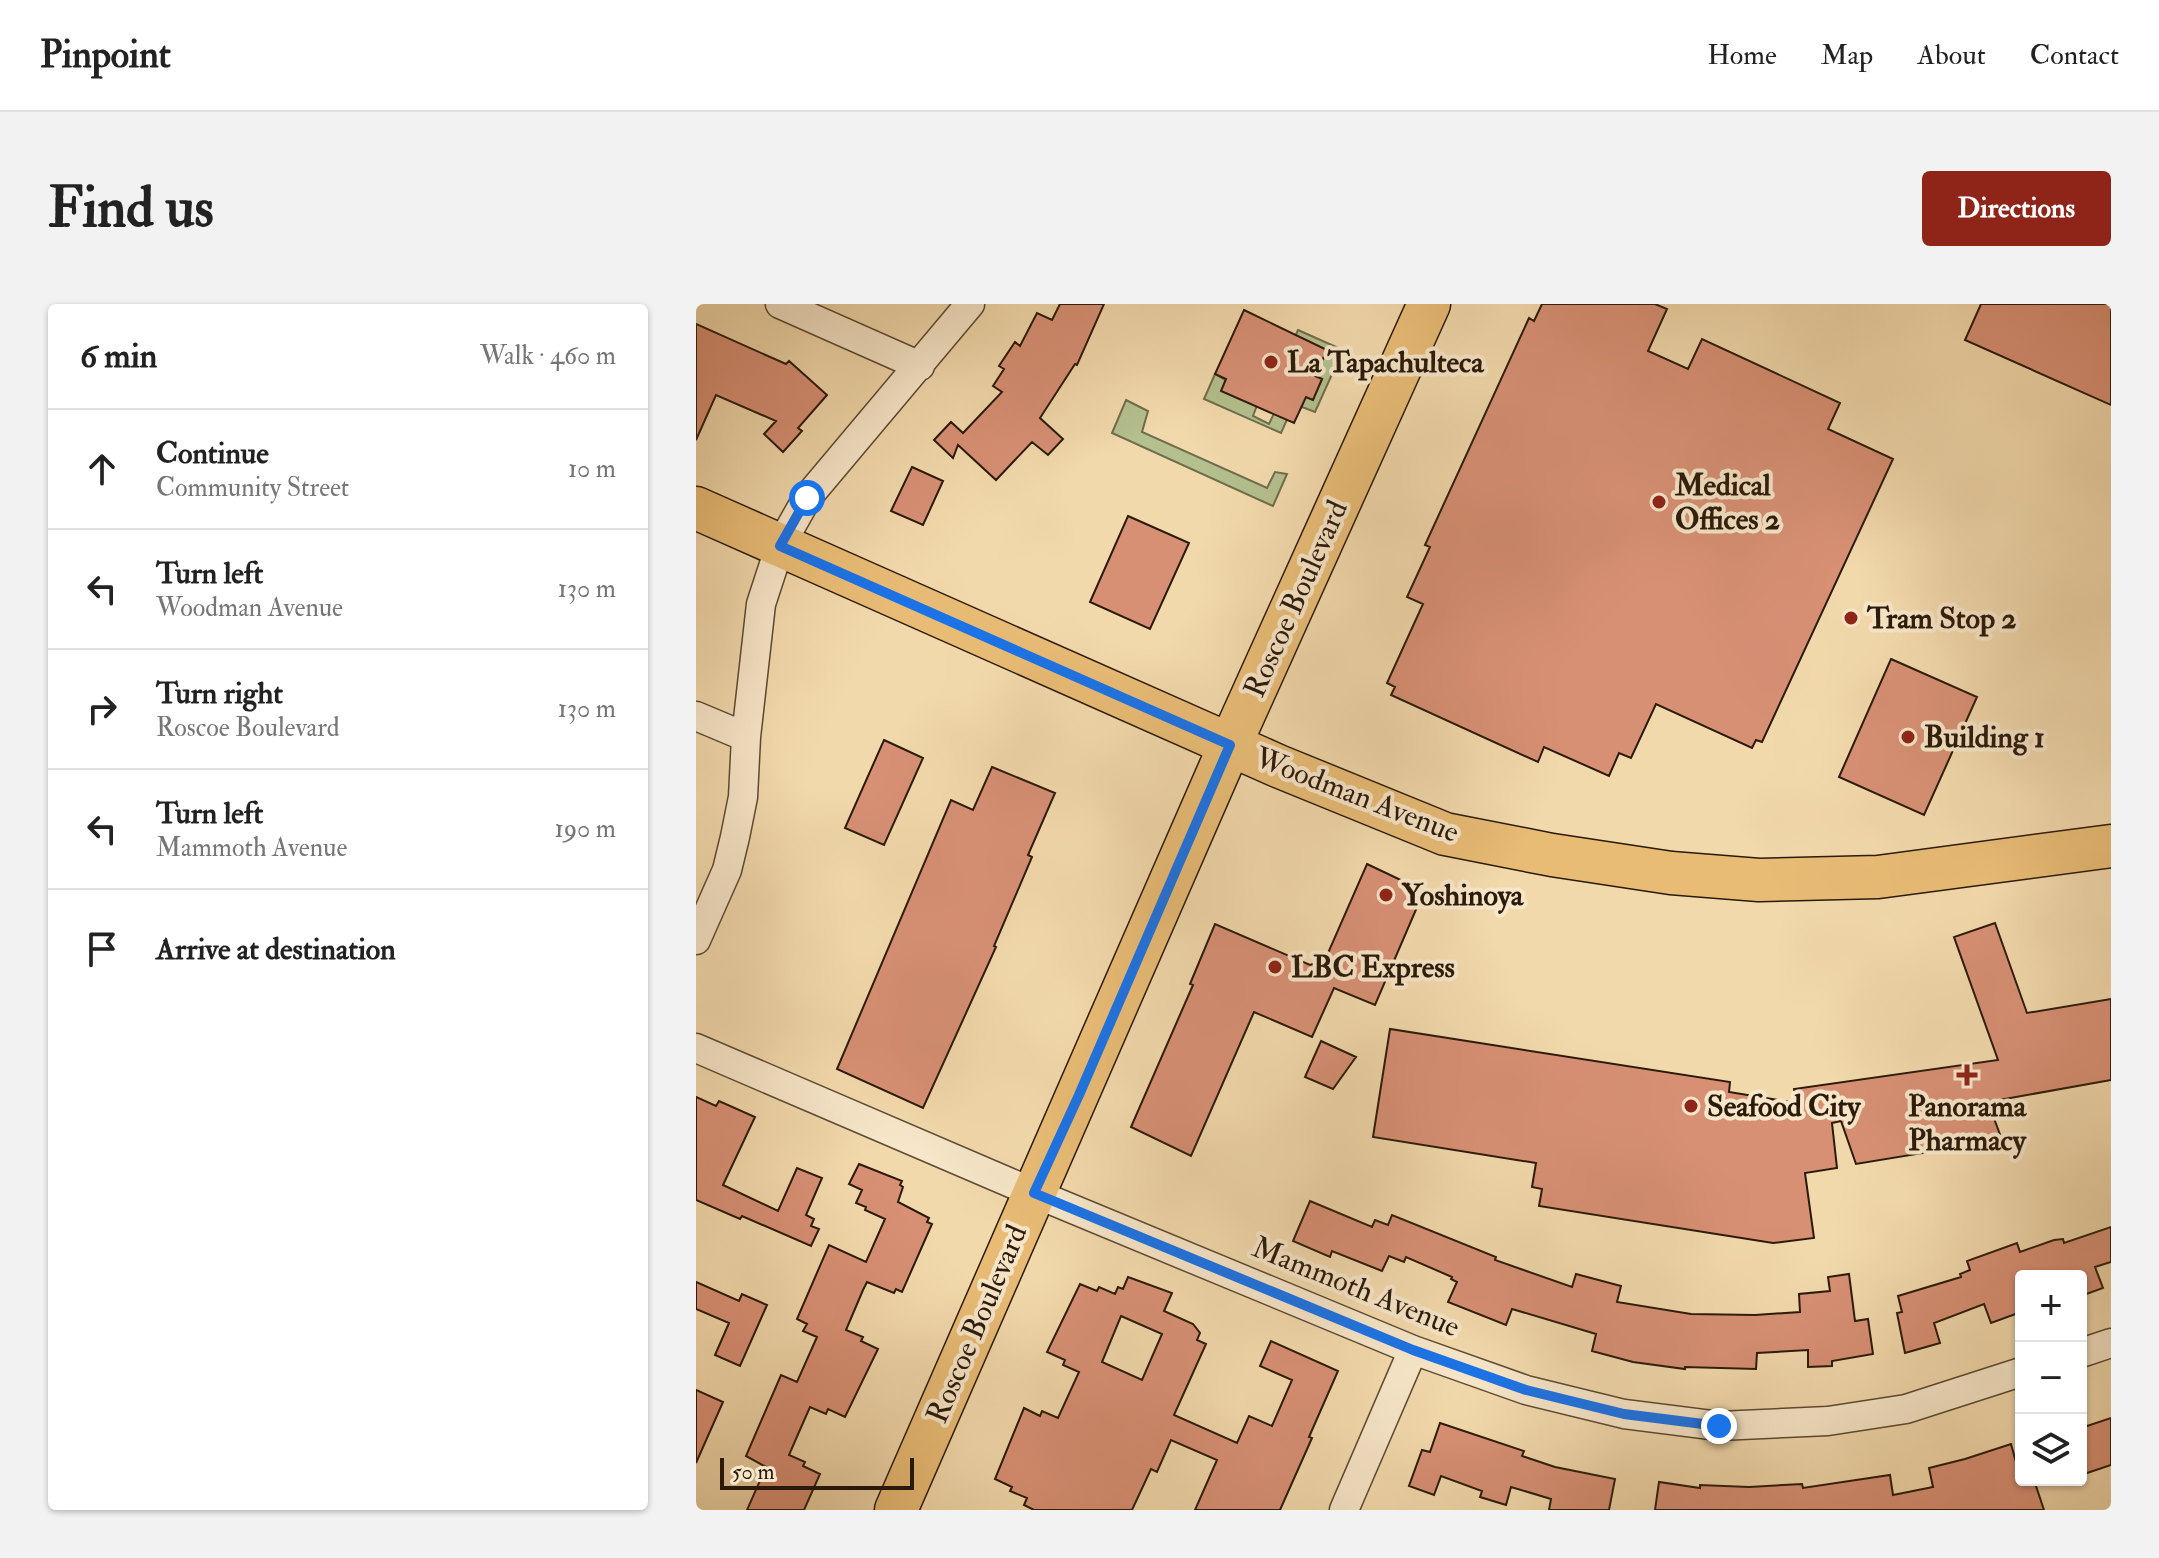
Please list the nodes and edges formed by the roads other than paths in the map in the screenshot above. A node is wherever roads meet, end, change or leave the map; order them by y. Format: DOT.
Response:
graph roads {
  1 [pos="780,304"];
  2 [pos="970,304"];
  3 [pos="1429,304"];
  4 [pos="920,366"];
  5 [pos="696,508"];
  6 [pos="780,546"];
  7 [pos="696,716"];
  8 [pos="746,737"];
  9 [pos="1230,745"];
  10 [pos="2111,846"];
  11 [pos="696,940"];
  12 [pos="696,1048"];
  13 [pos="1034,1193"];
  14 [pos="2111,1343"];
  15 [pos="1413,1350"];
  16 [pos="2087,1351"];
  17 [pos="2015,1374"];
  18 [pos="896,1510"];
  19 [pos="1344,1510"];
  1 -- 4 [label="street"];
  2 -- 4 [label="street"];
  3 -- 9 [label="main road, Roscoe Boulevard"];
  4 -- 6 [label="street"];
  5 -- 6 [label="main road, Woodman Avenue"];
  6 -- 8 [label="street"];
  6 -- 9 [label="main road, Woodman Avenue"];
  7 -- 8 [label="street"];
  8 -- 11 [label="street"];
  9 -- 10 [label="main road, Woodman Avenue"];
  9 -- 13 [label="main road, Roscoe Boulevard"];
  12 -- 13 [label="street, Mammoth Avenue"];
  13 -- 15 [label="street, Mammoth Avenue"];
  13 -- 18 [label="main road, Roscoe Boulevard"];
  14 -- 16 [label="street"];
  15 -- 17 [label="street, Mammoth Avenue"];
  15 -- 19 [label="street"];
}
